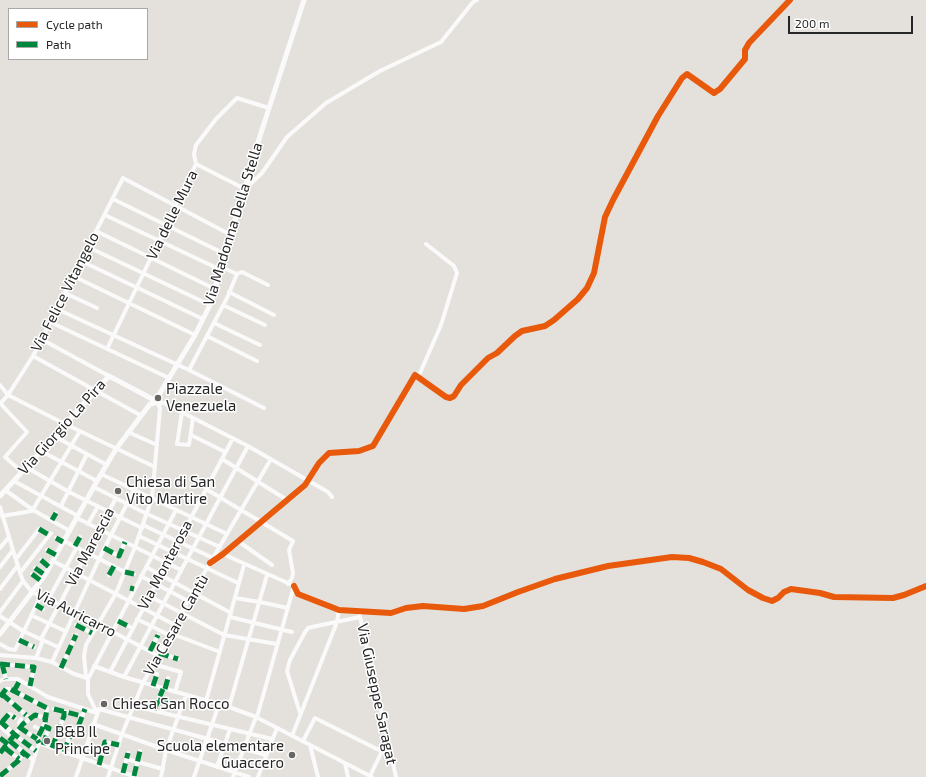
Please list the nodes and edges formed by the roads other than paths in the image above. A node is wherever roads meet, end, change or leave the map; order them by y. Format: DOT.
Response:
graph roads {
  1 [pos="304,0"];
  2 [pos="476,0"];
  3 [pos="790,0"];
  4 [pos="269,108"];
  5 [pos="196,164"];
  6 [pos="245,189"];
  7 [pos="113,199"];
  8 [pos="175,205"];
  9 [pos="105,215"];
  10 [pos="166,225"];
  11 [pos="96,231"];
  12 [pos="231,235"];
  13 [pos="159,242"];
  14 [pos="426,244"];
  15 [pos="88,247"];
  16 [pos="225,254"];
  17 [pos="151,257"];
  18 [pos="81,261"];
  19 [pos="221,269"];
  20 [pos="144,273"];
  21 [pos="237,274"];
  22 [pos="73,276"];
  23 [pos="268,285"];
  24 [pos="136,288"];
  25 [pos="215,289"];
  26 [pos="229,292"];
  27 [pos="65,293"];
  28 [pos="129,303"];
  29 [pos="210,305"];
  30 [pos="223,306"];
  31 [pos="97,308"];
  32 [pos="57,309"];
  33 [pos="274,315"];
  34 [pos="203,319"];
  35 [pos="50,322"];
  36 [pos="214,324"];
  37 [pos="265,325"];
  38 [pos="114,334"];
  39 [pos="195,335"];
  40 [pos="207,336"];
  41 [pos="41,339"];
  42 [pos="260,345"];
  43 [pos="107,349"];
  44 [pos="33,356"];
  45 [pos="258,361"];
  46 [pos="177,365"];
  47 [pos="189,370"];
  48 [pos="415,375"];
  49 [pos="109,376"];
  50 [pos="169,378"];
  51 [pos="0,385"];
  52 [pos="96,390"];
  53 [pos="8,395"];
  54 [pos="158,402"];
  55 [pos="0,403"];
  56 [pos="264,408"];
  57 [pos="182,412"];
  58 [pos="140,415"];
  59 [pos="193,418"];
  60 [pos="65,424"];
  61 [pos="80,431"];
  62 [pos="128,432"];
  63 [pos="191,435"];
  64 [pos="54,436"];
  65 [pos="233,438"];
  66 [pos="157,445"];
  67 [pos="71,446"];
  68 [pos="248,446"];
  69 [pos="116,449"];
  70 [pos="41,451"];
  71 [pos="225,452"];
  72 [pos="87,454"];
  73 [pos="222,459"];
  74 [pos="271,459"];
  75 [pos="62,462"];
  76 [pos="107,465"];
  77 [pos="26,467"];
  78 [pos="155,467"];
  79 [pos="236,468"];
  80 [pos="79,471"];
  81 [pos="22,472"];
  82 [pos="101,474"];
  83 [pos="308,480"];
  84 [pos="14,481"];
  85 [pos="51,481"];
  86 [pos="97,481"];
  87 [pos="258,482"];
  88 [pos="94,487"];
  89 [pos="206,489"];
  90 [pos="5,490"];
  91 [pos="134,490"];
  92 [pos="68,491"];
  93 [pos="0,496"];
  94 [pos="42,496"];
  95 [pos="332,497"];
  96 [pos="116,498"];
  97 [pos="152,498"];
  98 [pos="220,498"];
  99 [pos="86,500"];
  100 [pos="287,500"];
  101 [pos="127,503"];
  102 [pos="61,506"];
  103 [pos="98,506"];
  104 [pos="0,507"];
  105 [pos="33,510"];
  106 [pos="176,510"];
  107 [pos="241,510"];
  108 [pos="109,512"];
  109 [pos="56,513"];
  110 [pos="147,514"];
  111 [pos="2,516"];
  112 [pos="77,517"];
  113 [pos="120,517"];
  114 [pos="191,517"];
  115 [pos="52,520"];
  116 [pos="4,522"];
  117 [pos="261,522"];
  118 [pos="88,524"];
  119 [pos="169,524"];
  120 [pos="206,524"];
  121 [pos="0,527"];
  122 [pos="143,527"];
  123 [pos="70,530"];
  124 [pos="100,530"];
  125 [pos="184,530"];
  126 [pos="227,534"];
  127 [pos="111,535"];
  128 [pos="163,535"];
  129 [pos="139,536"];
  130 [pos="9,537"];
  131 [pos="80,537"];
  132 [pos="199,537"];
  133 [pos="56,538"];
  134 [pos="64,541"];
  135 [pos="178,541"];
  136 [pos="238,541"];
  137 [pos="125,542"];
  138 [pos="158,545"];
  139 [pos="76,547"];
  140 [pos="135,547"];
  141 [pos="220,547"];
  142 [pos="0,548"];
  143 [pos="104,548"];
  144 [pos="193,548"];
  145 [pos="13,550"];
  146 [pos="47,550"];
  147 [pos="172,552"];
  148 [pos="87,553"];
  149 [pos="223,554"];
  150 [pos="56,555"];
  151 [pos="152,556"];
  152 [pos="213,558"];
  153 [pos="16,559"];
  154 [pos="99,559"];
  155 [pos="187,559"];
  156 [pos="41,560"];
  157 [pos="53,561"];
  158 [pos="167,563"];
  159 [pos="210,563"];
  160 [pos="18,565"];
  161 [pos="244,565"];
  162 [pos="272,565"];
  163 [pos="114,566"];
  164 [pos="0,567"];
  165 [pos="49,567"];
  166 [pos="66,567"];
  167 [pos="146,567"];
  168 [pos="35,568"];
  169 [pos="207,569"];
  170 [pos="181,570"];
  171 [pos="125,572"];
  172 [pos="20,573"];
  173 [pos="76,573"];
  174 [pos="32,574"];
  175 [pos="134,574"];
  176 [pos="45,575"];
  177 [pos="160,575"];
  178 [pos="267,575"];
  179 [pos="109,576"];
  180 [pos="141,576"];
  181 [pos="90,580"];
  182 [pos="24,581"];
  183 [pos="41,581"];
  184 [pos="175,582"];
  185 [pos="238,583"];
  186 [pos="156,584"];
  187 [pos="288,584"];
  188 [pos="294,586"];
  189 [pos="926,586"];
  190 [pos="0,589"];
  191 [pos="170,591"];
  192 [pos="32,592"];
  193 [pos="193,592"];
  194 [pos="116,593"];
  195 [pos="40,596"];
  196 [pos="149,596"];
  197 [pos="235,598"];
  198 [pos="48,600"];
  199 [pos="128,600"];
  200 [pos="188,600"];
  201 [pos="260,602"];
  202 [pos="164,603"];
  203 [pos="36,605"];
  204 [pos="59,605"];
  205 [pos="43,608"];
  206 [pos="143,608"];
  207 [pos="288,608"];
  208 [pos="339,610"];
  209 [pos="0,612"];
  210 [pos="75,612"];
  211 [pos="359,612"];
  212 [pos="181,613"];
  213 [pos="31,615"];
  214 [pos="157,615"];
  215 [pos="230,615"];
  216 [pos="0,616"];
  217 [pos="360,617"];
  218 [pos="137,619"];
  219 [pos="118,621"];
  220 [pos="9,622"];
  221 [pos="337,622"];
  222 [pos="49,623"];
  223 [pos="254,623"];
  224 [pos="98,624"];
  225 [pos="76,625"];
  226 [pos="174,625"];
  227 [pos="151,626"];
  228 [pos="130,627"];
  229 [pos="282,629"];
  230 [pos="23,631"];
  231 [pos="65,631"];
  232 [pos="112,632"];
  233 [pos="292,632"];
  234 [pos="92,633"];
  235 [pos="0,634"];
  236 [pos="169,634"];
  237 [pos="76,635"];
  238 [pos="158,635"];
  239 [pos="224,635"];
  240 [pos="126,639"];
  241 [pos="249,639"];
  242 [pos="20,640"];
  243 [pos="42,640"];
  244 [pos="0,644"];
  245 [pos="277,644"];
  246 [pos="141,646"];
  247 [pos="34,647"];
  248 [pos="58,647"];
  249 [pos="150,651"];
  250 [pos="220,652"];
  251 [pos="158,654"];
  252 [pos="0,655"];
  253 [pos="36,658"];
  254 [pos="178,659"];
  255 [pos="52,662"];
  256 [pos="1,664"];
  257 [pos="153,664"];
  258 [pos="94,666"];
  259 [pos="61,668"];
  260 [pos="2,671"];
  261 [pos="110,672"];
  262 [pos="157,674"];
  263 [pos="124,677"];
  264 [pos="87,678"];
  265 [pos="168,678"];
  266 [pos="6,679"];
  267 [pos="20,680"];
  268 [pos="0,681"];
  269 [pos="143,683"];
  270 [pos="30,686"];
  271 [pos="153,686"];
  272 [pos="164,689"];
  273 [pos="14,691"];
  274 [pos="175,692"];
  275 [pos="186,695"];
  276 [pos="1,696"];
  277 [pos="158,700"];
  278 [pos="206,701"];
  279 [pos="173,704"];
  280 [pos="219,704"];
  281 [pos="134,706"];
  282 [pos="229,707"];
  283 [pos="54,709"];
  284 [pos="85,709"];
  285 [pos="154,710"];
  286 [pos="64,711"];
  287 [pos="98,711"];
  288 [pos="300,713"];
  289 [pos="26,715"];
  290 [pos="82,716"];
  291 [pos="178,716"];
  292 [pos="129,717"];
  293 [pos="256,717"];
  294 [pos="15,718"];
  295 [pos="46,718"];
  296 [pos="21,719"];
  297 [pos="2,722"];
  298 [pos="93,724"];
  299 [pos="212,725"];
  300 [pos="20,727"];
  301 [pos="35,727"];
  302 [pos="43,728"];
  303 [pos="277,728"];
  304 [pos="230,729"];
  305 [pos="174,730"];
  306 [pos="122,734"];
  307 [pos="249,734"];
  308 [pos="292,736"];
  309 [pos="0,738"];
  310 [pos="208,738"];
  311 [pos="272,739"];
  312 [pos="10,741"];
  313 [pos="303,741"];
  314 [pos="40,742"];
  315 [pos="225,743"];
  316 [pos="119,745"];
  317 [pos="310,745"];
  318 [pos="52,748"];
  319 [pos="244,748"];
  320 [pos="166,750"];
  321 [pos="36,751"];
  322 [pos="382,751"];
  323 [pos="0,752"];
  324 [pos="64,752"];
  325 [pos="140,752"];
  326 [pos="24,753"];
  327 [pos="128,753"];
  328 [pos="266,755"];
  329 [pos="391,756"];
  330 [pos="19,759"];
  331 [pos="82,759"];
  332 [pos="127,759"];
  333 [pos="33,760"];
  334 [pos="200,761"];
  335 [pos="138,762"];
  336 [pos="344,763"];
  337 [pos="99,765"];
  338 [pos="217,767"];
  339 [pos="110,769"];
  340 [pos="163,769"];
  341 [pos="123,773"];
  342 [pos="234,775"];
  343 [pos="0,776"];
  344 [pos="28,777"];
  345 [pos="76,777"];
  346 [pos="108,777"];
  347 [pos="135,777"];
  348 [pos="161,777"];
  349 [pos="194,777"];
  350 [pos="249,777"];
  351 [pos="258,777"];
  352 [pos="318,777"];
  353 [pos="348,777"];
  354 [pos="371,777"];
  355 [pos="396,777"];
  1 -- 4 [label="street, Via Madonna Della Stella"];
  2 -- 6 [label="street"];
  3 -- 48 [label="street"];
  4 -- 5 [label="street, Via delle Mura"];
  4 -- 6 [label="street, Via Madonna Della Stella"];
  5 -- 6 [label="street"];
  5 -- 8 [label="street, Via delle Mura"];
  6 -- 12 [label="street, Via Madonna Della Stella"];
  7 -- 8 [label="street, Via Felice Vitangelo"];
  7 -- 9 [label="street, Via Felice Vitangelo"];
  7 -- 10 [label="street"];
  8 -- 10 [label="street, Via delle Mura"];
  8 -- 12 [label="street"];
  9 -- 11 [label="street, Via Felice Vitangelo"];
  9 -- 13 [label="street"];
  10 -- 13 [label="street, Via delle Mura"];
  10 -- 16 [label="street"];
  11 -- 15 [label="street, Via Felice Vitangelo"];
  11 -- 17 [label="street"];
  12 -- 16 [label="street, Via Madonna Della Stella"];
  13 -- 17 [label="street, Via delle Mura"];
  13 -- 19 [label="street"];
  14 -- 48 [label="street"];
  15 -- 18 [label="street, Via Felice Vitangelo"];
  15 -- 20 [label="street"];
  16 -- 19 [label="street, Via Madonna Della Stella"];
  17 -- 20 [label="street, Via delle Mura"];
  17 -- 25 [label="street"];
  18 -- 22 [label="street, Via Felice Vitangelo"];
  18 -- 24 [label="street"];
  19 -- 21 [label="street"];
  19 -- 25 [label="street, Via Madonna Della Stella"];
  20 -- 24 [label="street, Via delle Mura"];
  20 -- 29 [label="street"];
  21 -- 23 [label="street"];
  21 -- 26 [label="street"];
  22 -- 27 [label="street, Via Felice Vitangelo"];
  22 -- 28 [label="street"];
  24 -- 28 [label="street, Via delle Mura"];
  24 -- 34 [label="street"];
  25 -- 29 [label="street, Via Madonna Della Stella"];
  26 -- 30 [label="street"];
  26 -- 33 [label="street"];
  27 -- 31 [label="street"];
  27 -- 32 [label="street, Via Felice Vitangelo"];
  28 -- 38 [label="street, Via delle Mura"];
  28 -- 39 [label="street"];
  29 -- 34 [label="street, Via Madonna Della Stella"];
  30 -- 36 [label="street"];
  30 -- 37 [label="street"];
  32 -- 35 [label="street, Via Felice Vitangelo"];
  32 -- 38 [label="street"];
  34 -- 39 [label="street, Via Madonna Della Stella"];
  35 -- 41 [label="street, Via Felice Vitangelo"];
  35 -- 43 [label="street"];
  36 -- 40 [label="street"];
  36 -- 42 [label="street"];
  38 -- 43 [label="street, Via delle Mura"];
  38 -- 46 [label="street"];
  39 -- 46 [label="street, Via Madonna Della Stella"];
  40 -- 45 [label="street"];
  40 -- 47 [label="street"];
  41 -- 44 [label="street, Via Felice Vitangelo"];
  41 -- 49 [label="street"];
  43 -- 50 [label="street"];
  44 -- 52 [label="street"];
  44 -- 53 [label="street, Via Felice Vitangelo"];
  46 -- 47 [label="street"];
  46 -- 50 [label="street, Via Madonna Della Stella"];
  47 -- 56 [label="street"];
  48 -- 83 [label="street"];
  49 -- 52 [label="street, Via Giorgio La Pira"];
  49 -- 54 [label="street"];
  50 -- 54 [label="street, Via Madonna Della Stella"];
  51 -- 53 [label="street"];
  52 -- 58 [label="street"];
  52 -- 60 [label="street, Via Giorgio La Pira"];
  53 -- 55 [label="street, Via Felice Vitangelo"];
  53 -- 60 [label="street"];
  54 -- 57 [label="street"];
  54 -- 58 [label="street"];
  54 -- 66 [label="street"];
  55 -- 81 [label="street"];
  57 -- 59 [label="street"];
  57 -- 63 [label="street"];
  58 -- 62 [label="street"];
  59 -- 63 [label="street"];
  59 -- 65 [label="street"];
  60 -- 61 [label="street"];
  60 -- 64 [label="street, Via Giorgio La Pira"];
  61 -- 67 [label="street"];
  61 -- 69 [label="street"];
  62 -- 66 [label="street"];
  62 -- 69 [label="street"];
  63 -- 71 [label="street"];
  64 -- 67 [label="street"];
  64 -- 70 [label="street, Via Giorgio La Pira"];
  65 -- 68 [label="street"];
  65 -- 71 [label="street, Via Monterosa"];
  66 -- 78 [label="street"];
  67 -- 72 [label="street"];
  67 -- 75 [label="street"];
  68 -- 74 [label="street"];
  68 -- 79 [label="street"];
  69 -- 76 [label="street"];
  69 -- 78 [label="street"];
  70 -- 75 [label="street"];
  70 -- 77 [label="street, Via Giorgio La Pira"];
  71 -- 73 [label="street, Via Monterosa"];
  72 -- 76 [label="street"];
  72 -- 80 [label="street"];
  73 -- 79 [label="street"];
  73 -- 89 [label="street, Via Monterosa"];
  74 -- 83 [label="street"];
  74 -- 87 [label="street, Via Cesare Cantù"];
  75 -- 80 [label="street"];
  75 -- 85 [label="street"];
  76 -- 82 [label="street"];
  77 -- 81 [label="street, Via Giorgio La Pira"];
  77 -- 85 [label="street"];
  78 -- 97 [label="street"];
  79 -- 87 [label="street"];
  79 -- 98 [label="street"];
  80 -- 86 [label="street"];
  80 -- 92 [label="street"];
  81 -- 84 [label="street, Via Giorgio La Pira"];
  82 -- 86 [label="street"];
  82 -- 91 [label="street"];
  83 -- 95 [label="street"];
  83 -- 100 [label="street"];
  84 -- 90 [label="street, Via Giorgio La Pira"];
  84 -- 94 [label="street"];
  85 -- 92 [label="street"];
  85 -- 94 [label="street"];
  86 -- 88 [label="street"];
  87 -- 100 [label="street"];
  87 -- 107 [label="street, Via Cesare Cantù"];
  88 -- 96 [label="street"];
  88 -- 99 [label="street"];
  89 -- 98 [label="street"];
  89 -- 114 [label="street, Via Monterosa"];
  90 -- 93 [label="street, Via Giorgio La Pira"];
  90 -- 105 [label="street"];
  91 -- 97 [label="street"];
  91 -- 101 [label="street"];
  92 -- 99 [label="street"];
  92 -- 102 [label="street"];
  94 -- 102 [label="street"];
  94 -- 105 [label="street"];
  96 -- 101 [label="street"];
  96 -- 108 [label="street, Via Marescia"];
  97 -- 106 [label="street"];
  97 -- 110 [label="street"];
  98 -- 107 [label="street"];
  98 -- 120 [label="street"];
  99 -- 103 [label="street"];
  99 -- 112 [label="street"];
  100 -- 117 [label="street"];
  101 -- 110 [label="street"];
  101 -- 113 [label="street"];
  102 -- 112 [label="street"];
  103 -- 108 [label="street"];
  103 -- 118 [label="street"];
  104 -- 111 [label="street, Via Auricarro"];
  105 -- 111 [label="street"];
  105 -- 115 [label="street"];
  106 -- 114 [label="street"];
  106 -- 119 [label="street"];
  107 -- 117 [label="street"];
  107 -- 126 [label="street, Via Cesare Cantù"];
  108 -- 113 [label="street"];
  108 -- 124 [label="street, Via Marescia"];
  109 -- 115 [label="street"];
  110 -- 119 [label="street"];
  110 -- 122 [label="street"];
  111 -- 116 [label="street, Via Auricarro"];
  112 -- 118 [label="street"];
  112 -- 123 [label="street"];
  113 -- 122 [label="street"];
  113 -- 127 [label="street"];
  114 -- 120 [label="street"];
  114 -- 125 [label="street, Via Monterosa"];
  115 -- 123 [label="street"];
  116 -- 121 [label="street"];
  116 -- 130 [label="street, Via Auricarro"];
  117 -- 136 [label="street"];
  117 -- 187 [label="street"];
  118 -- 124 [label="street"];
  119 -- 125 [label="street"];
  119 -- 128 [label="street"];
  120 -- 126 [label="street"];
  120 -- 132 [label="street"];
  122 -- 128 [label="street"];
  122 -- 129 [label="street"];
  123 -- 134 [label="street"];
  124 -- 127 [label="street"];
  124 -- 148 [label="street, Via Marescia"];
  125 -- 132 [label="street"];
  125 -- 135 [label="street, Via Monterosa"];
  126 -- 141 [label="street, Via Cesare Cantù"];
  127 -- 137 [label="street"];
  127 -- 143 [label="street"];
  128 -- 135 [label="street"];
  128 -- 138 [label="street"];
  129 -- 138 [label="street"];
  129 -- 140 [label="street"];
  130 -- 142 [label="street"];
  130 -- 145 [label="street, Via Auricarro"];
  131 -- 139 [label="street"];
  132 -- 141 [label="street"];
  132 -- 144 [label="street"];
  133 -- 134 [label="street"];
  134 -- 139 [label="street"];
  134 -- 150 [label="street"];
  135 -- 144 [label="street"];
  135 -- 147 [label="street, Via Monterosa"];
  136 -- 149 [label="street"];
  136 -- 162 [label="street"];
  137 -- 140 [label="street"];
  137 -- 143 [label="street"];
  138 -- 147 [label="street"];
  138 -- 151 [label="street"];
  139 -- 148 [label="street"];
  139 -- 166 [label="street"];
  140 -- 151 [label="street"];
  140 -- 171 [label="street"];
  141 -- 152 [label="street, Via Cesare Cantù"];
  143 -- 154 [label="street"];
  144 -- 152 [label="street"];
  144 -- 155 [label="street"];
  145 -- 153 [label="street, Via Auricarro"];
  145 -- 164 [label="street"];
  146 -- 150 [label="street"];
  147 -- 155 [label="street"];
  147 -- 158 [label="street, Via Monterosa"];
  148 -- 154 [label="street"];
  148 -- 173 [label="street, Via Marescia"];
  149 -- 159 [label="street"];
  149 -- 161 [label="street"];
  150 -- 157 [label="street"];
  151 -- 158 [label="street"];
  151 -- 167 [label="street"];
  152 -- 159 [label="street, Via Cesare Cantù"];
  153 -- 160 [label="street, Via Auricarro"];
  153 -- 172 [label="street"];
  154 -- 163 [label="street"];
  154 -- 181 [label="street"];
  155 -- 169 [label="street"];
  155 -- 170 [label="street"];
  156 -- 165 [label="street"];
  157 -- 165 [label="street"];
  157 -- 166 [label="street"];
  158 -- 170 [label="street"];
  158 -- 177 [label="street, Via Monterosa"];
  159 -- 169 [label="street, Via Cesare Cantù"];
  160 -- 172 [label="street, Via Auricarro"];
  160 -- 190 [label="street"];
  161 -- 178 [label="street"];
  161 -- 185 [label="street"];
  163 -- 171 [label="street"];
  163 -- 179 [label="street"];
  165 -- 176 [label="street"];
  166 -- 173 [label="street"];
  166 -- 198 [label="street"];
  167 -- 177 [label="street"];
  167 -- 180 [label="street"];
  168 -- 176 [label="street"];
  169 -- 185 [label="street"];
  169 -- 193 [label="street, Via Cesare Cantù"];
  170 -- 184 [label="street"];
  171 -- 175 [label="street"];
  171 -- 194 [label="street"];
  172 -- 182 [label="street, Via Auricarro"];
  173 -- 181 [label="street"];
  173 -- 204 [label="street, Via Marescia"];
  174 -- 183 [label="street"];
  176 -- 183 [label="street"];
  177 -- 184 [label="street"];
  177 -- 186 [label="street, Via Monterosa"];
  178 -- 187 [label="street"];
  178 -- 201 [label="street"];
  180 -- 186 [label="street"];
  180 -- 199 [label="street"];
  181 -- 194 [label="street"];
  181 -- 210 [label="street"];
  182 -- 192 [label="street, Via Auricarro"];
  182 -- 209 [label="street"];
  183 -- 192 [label="street"];
  184 -- 191 [label="street"];
  184 -- 193 [label="street"];
  185 -- 197 [label="street"];
  186 -- 191 [label="street"];
  186 -- 196 [label="street, Via Monterosa"];
  187 -- 188 [label="street"];
  188 -- 207 [label="street"];
  188 -- 208 [label="street"];
  189 -- 211 [label="street"];
  191 -- 200 [label="street"];
  191 -- 202 [label="street"];
  192 -- 195 [label="street, Via Auricarro"];
  192 -- 220 [label="street"];
  193 -- 200 [label="street, Via Cesare Cantù"];
  193 -- 215 [label="street"];
  194 -- 199 [label="street"];
  194 -- 224 [label="street"];
  195 -- 198 [label="street, Via Auricarro"];
  195 -- 203 [label="street"];
  196 -- 202 [label="street"];
  196 -- 206 [label="street, Via Monterosa"];
  197 -- 201 [label="street"];
  197 -- 215 [label="street"];
  198 -- 204 [label="street, Via Auricarro"];
  199 -- 206 [label="street"];
  199 -- 219 [label="street"];
  200 -- 212 [label="street, Via Cesare Cantù"];
  201 -- 207 [label="street"];
  201 -- 223 [label="street"];
  202 -- 212 [label="street"];
  202 -- 214 [label="street"];
  203 -- 205 [label="street"];
  203 -- 213 [label="street"];
  204 -- 210 [label="street, Via Auricarro"];
  204 -- 222 [label="street, Via Marescia"];
  206 -- 214 [label="street"];
  206 -- 218 [label="street, Via Monterosa"];
  207 -- 229 [label="street"];
  208 -- 211 [label="street"];
  208 -- 221 [label="street"];
  210 -- 224 [label="street, Via Auricarro"];
  210 -- 231 [label="street"];
  211 -- 217 [label="street, Via Giuseppe Saragat"];
  212 -- 226 [label="street, Via Cesare Cantù"];
  212 -- 239 [label="street"];
  213 -- 222 [label="street"];
  213 -- 230 [label="street"];
  214 -- 226 [label="street"];
  214 -- 227 [label="street"];
  215 -- 223 [label="street"];
  215 -- 239 [label="street"];
  216 -- 220 [label="street"];
  217 -- 221 [label="street"];
  217 -- 329 [label="street, Via Giuseppe Saragat"];
  218 -- 227 [label="street"];
  218 -- 240 [label="street, Via Monterosa"];
  219 -- 228 [label="street"];
  219 -- 232 [label="street"];
  220 -- 230 [label="street"];
  220 -- 235 [label="street"];
  221 -- 288 [label="street"];
  221 -- 288 [label="street"];
  222 -- 231 [label="street"];
  222 -- 243 [label="street, Via Marescia"];
  223 -- 229 [label="street"];
  223 -- 241 [label="street"];
  224 -- 232 [label="street, Via Auricarro"];
  224 -- 234 [label="street"];
  225 -- 234 [label="street"];
  226 -- 236 [label="street, Via Cesare Cantù"];
  227 -- 236 [label="street"];
  227 -- 246 [label="street"];
  229 -- 233 [label="street"];
  229 -- 245 [label="street"];
  230 -- 242 [label="street"];
  230 -- 243 [label="street"];
  231 -- 248 [label="street"];
  232 -- 240 [label="street, Via Auricarro"];
  232 -- 258 [label="street"];
  234 -- 264 [label="street"];
  236 -- 250 [label="street"];
  236 -- 251 [label="street, Via Cesare Cantù"];
  237 -- 259 [label="street"];
  238 -- 249 [label="street"];
  239 -- 241 [label="street"];
  239 -- 250 [label="street"];
  240 -- 246 [label="street, Via Auricarro"];
  240 -- 261 [label="street, Via Monterosa"];
  241 -- 245 [label="street"];
  241 -- 282 [label="street"];
  242 -- 244 [label="street"];
  242 -- 247 [label="street"];
  243 -- 248 [label="street"];
  243 -- 253 [label="street, Via Marescia"];
  245 -- 293 [label="street"];
  246 -- 249 [label="street, Via Auricarro"];
  246 -- 263 [label="street"];
  248 -- 255 [label="street"];
  249 -- 251 [label="street, Via Auricarro"];
  250 -- 278 [label="street"];
  251 -- 254 [label="street, Via Auricarro"];
  251 -- 257 [label="street, Via Cesare Cantù"];
  252 -- 253 [label="street"];
  253 -- 255 [label="street"];
  255 -- 259 [label="street"];
  256 -- 260 [label="street"];
  256 -- 270 [label="street"];
  257 -- 269 [label="street, Via Cesare Cantù"];
  257 -- 274 [label="street"];
  258 -- 261 [label="street"];
  258 -- 264 [label="street"];
  259 -- 264 [label="street"];
  260 -- 266 [label="street"];
  261 -- 263 [label="street"];
  262 -- 271 [label="street"];
  263 -- 269 [label="street"];
  264 -- 287 [label="street"];
  265 -- 272 [label="street"];
  266 -- 267 [label="street"];
  266 -- 268 [label="street"];
  267 -- 270 [label="street"];
  267 -- 273 [label="street"];
  269 -- 271 [label="street"];
  269 -- 281 [label="street, Via Cesare Cantù"];
  270 -- 284 [label="street"];
  271 -- 272 [label="street"];
  272 -- 274 [label="street"];
  272 -- 277 [label="street"];
  273 -- 276 [label="street"];
  273 -- 295 [label="street"];
  274 -- 275 [label="street"];
  275 -- 278 [label="street"];
  275 -- 291 [label="street"];
  276 -- 289 [label="street"];
  277 -- 279 [label="street"];
  277 -- 285 [label="street"];
  278 -- 280 [label="street"];
  280 -- 282 [label="street"];
  280 -- 299 [label="street"];
  281 -- 285 [label="street"];
  281 -- 292 [label="street, Via Cesare Cantù"];
  282 -- 293 [label="street"];
  283 -- 286 [label="street"];
  284 -- 287 [label="street"];
  284 -- 290 [label="street"];
  285 -- 291 [label="street"];
  286 -- 290 [label="street"];
  286 -- 318 [label="street"];
  287 -- 292 [label="street"];
  287 -- 298 [label="street"];
  288 -- 308 [label="street"];
  290 -- 324 [label="street"];
  291 -- 299 [label="street"];
  291 -- 305 [label="street"];
  292 -- 305 [label="street"];
  292 -- 306 [label="street, Via Cesare Cantù"];
  293 -- 303 [label="street"];
  293 -- 307 [label="street"];
  294 -- 297 [label="street"];
  295 -- 300 [label="street"];
  295 -- 302 [label="street"];
  296 -- 300 [label="street"];
  297 -- 312 [label="street"];
  298 -- 306 [label="street"];
  298 -- 331 [label="street"];
  299 -- 304 [label="street"];
  299 -- 310 [label="street"];
  300 -- 312 [label="street"];
  300 -- 314 [label="street"];
  301 -- 302 [label="street"];
  302 -- 314 [label="street"];
  302 -- 314 [label="street"];
  303 -- 308 [label="street"];
  303 -- 311 [label="street"];
  304 -- 307 [label="street"];
  304 -- 315 [label="street"];
  305 -- 310 [label="street"];
  305 -- 320 [label="street"];
  306 -- 316 [label="street, Via Cesare Cantù"];
  306 -- 320 [label="street"];
  307 -- 311 [label="street"];
  307 -- 319 [label="street"];
  308 -- 313 [label="street"];
  309 -- 312 [label="street"];
  310 -- 315 [label="street"];
  310 -- 334 [label="street"];
  311 -- 328 [label="street"];
  312 -- 321 [label="street"];
  312 -- 323 [label="street"];
  312 -- 326 [label="street"];
  312 -- 330 [label="street"];
  313 -- 317 [label="street"];
  313 -- 322 [label="street"];
  314 -- 318 [label="street"];
  314 -- 321 [label="street"];
  315 -- 319 [label="street"];
  315 -- 338 [label="street"];
  316 -- 337 [label="street"];
  316 -- 339 [label="street, Via Cesare Cantù"];
  317 -- 336 [label="street"];
  317 -- 352 [label="street"];
  318 -- 324 [label="street"];
  319 -- 328 [label="street"];
  319 -- 342 [label="street"];
  320 -- 334 [label="street"];
  320 -- 340 [label="street"];
  321 -- 333 [label="street"];
  322 -- 329 [label="street"];
  322 -- 354 [label="street"];
  324 -- 331 [label="street"];
  325 -- 335 [label="street"];
  326 -- 330 [label="street"];
  326 -- 333 [label="street"];
  327 -- 332 [label="street"];
  328 -- 351 [label="street"];
  329 -- 355 [label="street, Via Giuseppe Saragat"];
  330 -- 343 [label="street"];
  331 -- 337 [label="street"];
  331 -- 345 [label="street"];
  332 -- 335 [label="street"];
  332 -- 341 [label="street"];
  333 -- 344 [label="street"];
  334 -- 338 [label="street"];
  334 -- 349 [label="street"];
  335 -- 340 [label="street"];
  335 -- 347 [label="street"];
  336 -- 353 [label="street"];
  336 -- 354 [label="street"];
  337 -- 339 [label="street"];
  338 -- 342 [label="street"];
  339 -- 341 [label="street"];
  339 -- 346 [label="street, Via Cesare Cantù"];
  340 -- 348 [label="street"];
  341 -- 347 [label="street"];
  342 -- 350 [label="street"];
}
